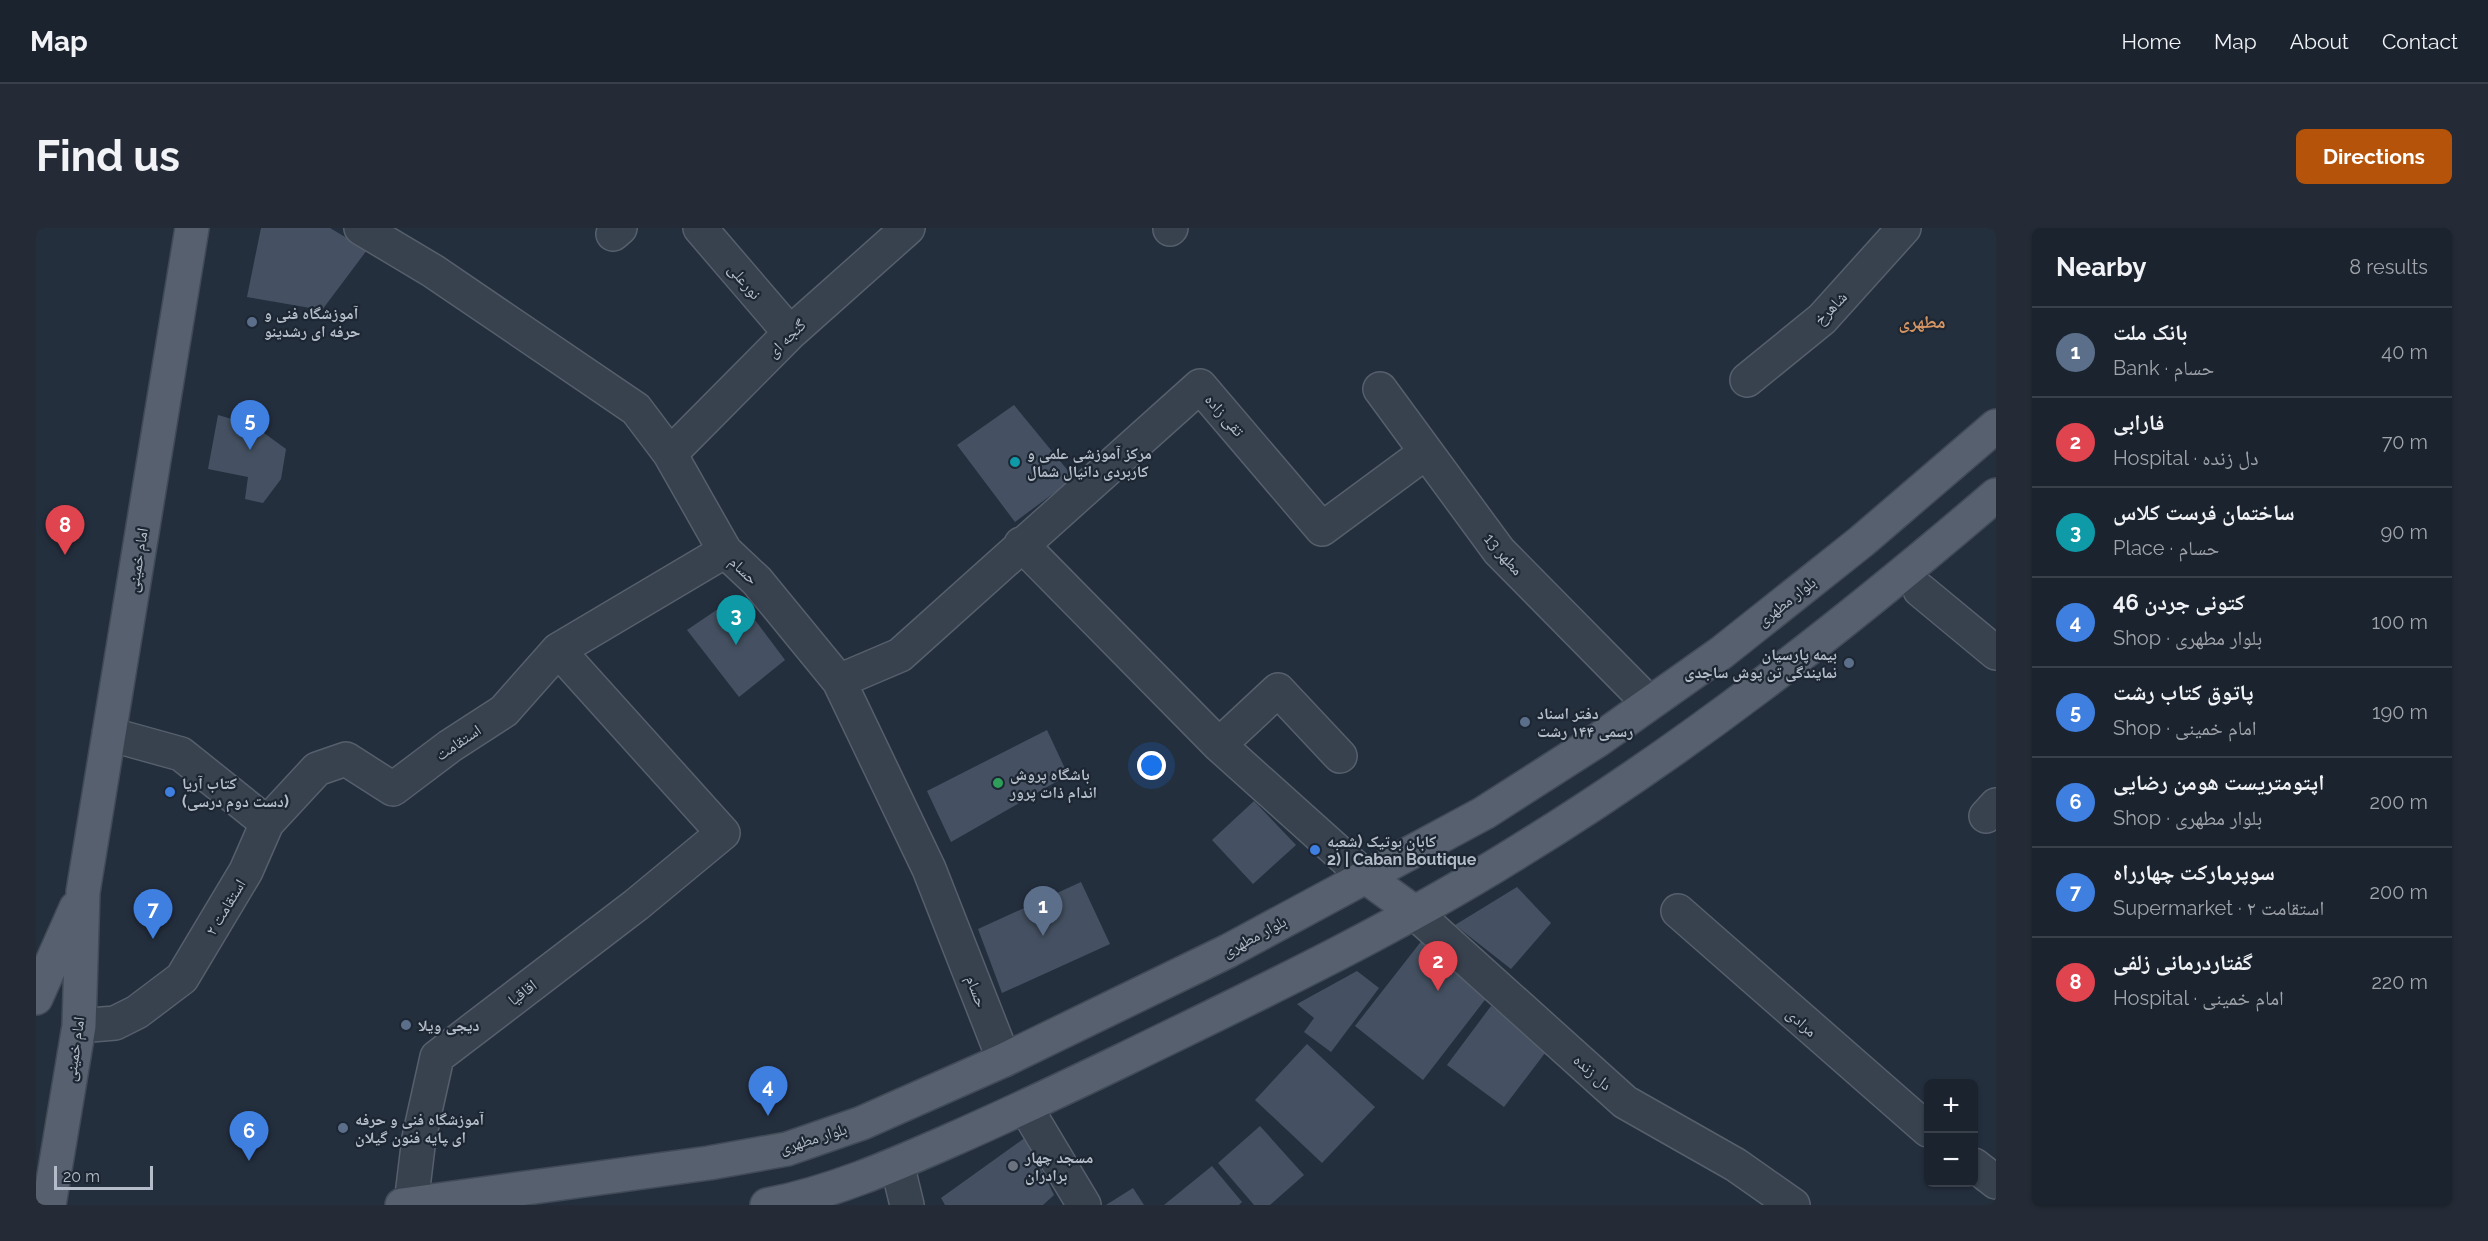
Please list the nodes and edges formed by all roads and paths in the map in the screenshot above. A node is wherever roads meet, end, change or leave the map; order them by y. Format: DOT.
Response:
graph roads {
  1 [pos="192,228"];
  2 [pos="361,228"];
  3 [pos="700,228"];
  4 [pos="908,228"];
  5 [pos="1904,228"];
  6 [pos="790,333"];
  7 [pos="1747,380"];
  8 [pos="1380,389"];
  9 [pos="1996,426"];
  10 [pos="1425,453"];
  11 [pos="670,454"];
  12 [pos="1996,495"];
  13 [pos="1021,544"];
  14 [pos="725,551"];
  15 [pos="1920,590"];
  16 [pos="558,650"];
  17 [pos="1996,653"];
  18 [pos="839,681"];
  19 [pos="1648,702"];
  20 [pos="109,734"];
  21 [pos="1219,746"];
  22 [pos="1340,756"];
  23 [pos="346,759"];
  24 [pos="267,823"];
  25 [pos="1366,877"];
  26 [pos="83,892"];
  27 [pos="1678,911"];
  28 [pos="1414,912"];
  29 [pos="36,998"];
  30 [pos="79,1026"];
  31 [pos="1004,1060"];
  32 [pos="1026,1108"];
  33 [pos="1924,1126"];
  34 [pos="1978,1168"];
  35 [pos="883,1169"];
  36 [pos="1996,1182"];
  37 [pos="49,1205"];
  38 [pos="408,1205"];
  39 [pos="767,1205"];
  40 [pos="826,1205"];
  41 [pos="907,1205"];
  42 [pos="1084,1205"];
  43 [pos="1793,1205"];
  1 -- 20 [label="main road, امام خمینی"];
  2 -- 11 [label="street, حسام"];
  3 -- 6 [label="street, نورعلی"];
  4 -- 6 [label="street, گنجه ای"];
  5 -- 7 [label="street, شاهرخ"];
  6 -- 11 [label="street, گنجه ای"];
  8 -- 10 [label="street, مطهر 13"];
  9 -- 19 [label="main road, بلوار مطهری"];
  10 -- 13 [label="street, تقی زاده"];
  10 -- 19 [label="street, مطهر 13"];
  11 -- 14 [label="street, حسام"];
  12 -- 28 [label="main road"];
  13 -- 18 [label="street, تقی زاده"];
  13 -- 21 [label="street"];
  14 -- 16 [label="street, استقامت"];
  14 -- 18 [label="street, حسام"];
  15 -- 17 [label="street"];
  16 -- 23 [label="street, استقامت"];
  16 -- 38 [label="street, اقاقیا"];
  18 -- 31 [label="street, حسام"];
  19 -- 25 [label="main road, بلوار مطهری"];
  20 -- 24 [label="street"];
  20 -- 26 [label="main road, امام خمینی"];
  21 -- 22 [label="street"];
  21 -- 25 [label="street"];
  23 -- 24 [label="street, استقامت ۲"];
  24 -- 30 [label="street, استقامت ۲"];
  25 -- 28 [label="main road"];
  25 -- 31 [label="main road, بلوار مطهری"];
  26 -- 29 [label="main road, امام خمینی"];
  26 -- 30 [label="main road, امام خمینی"];
  27 -- 33 [label="street, مرادی"];
  28 -- 32 [label="main road"];
  28 -- 43 [label="street, دل زنده"];
  30 -- 37 [label="main road, امام خمینی"];
  31 -- 38 [label="main road, بلوار مطهری"];
  32 -- 35 [label="main road"];
  32 -- 42 [label="street"];
  34 -- 36 [label="street"];
  35 -- 39 [label="main road"];
  35 -- 40 [label="street"];
  35 -- 41 [label="street"];
}
